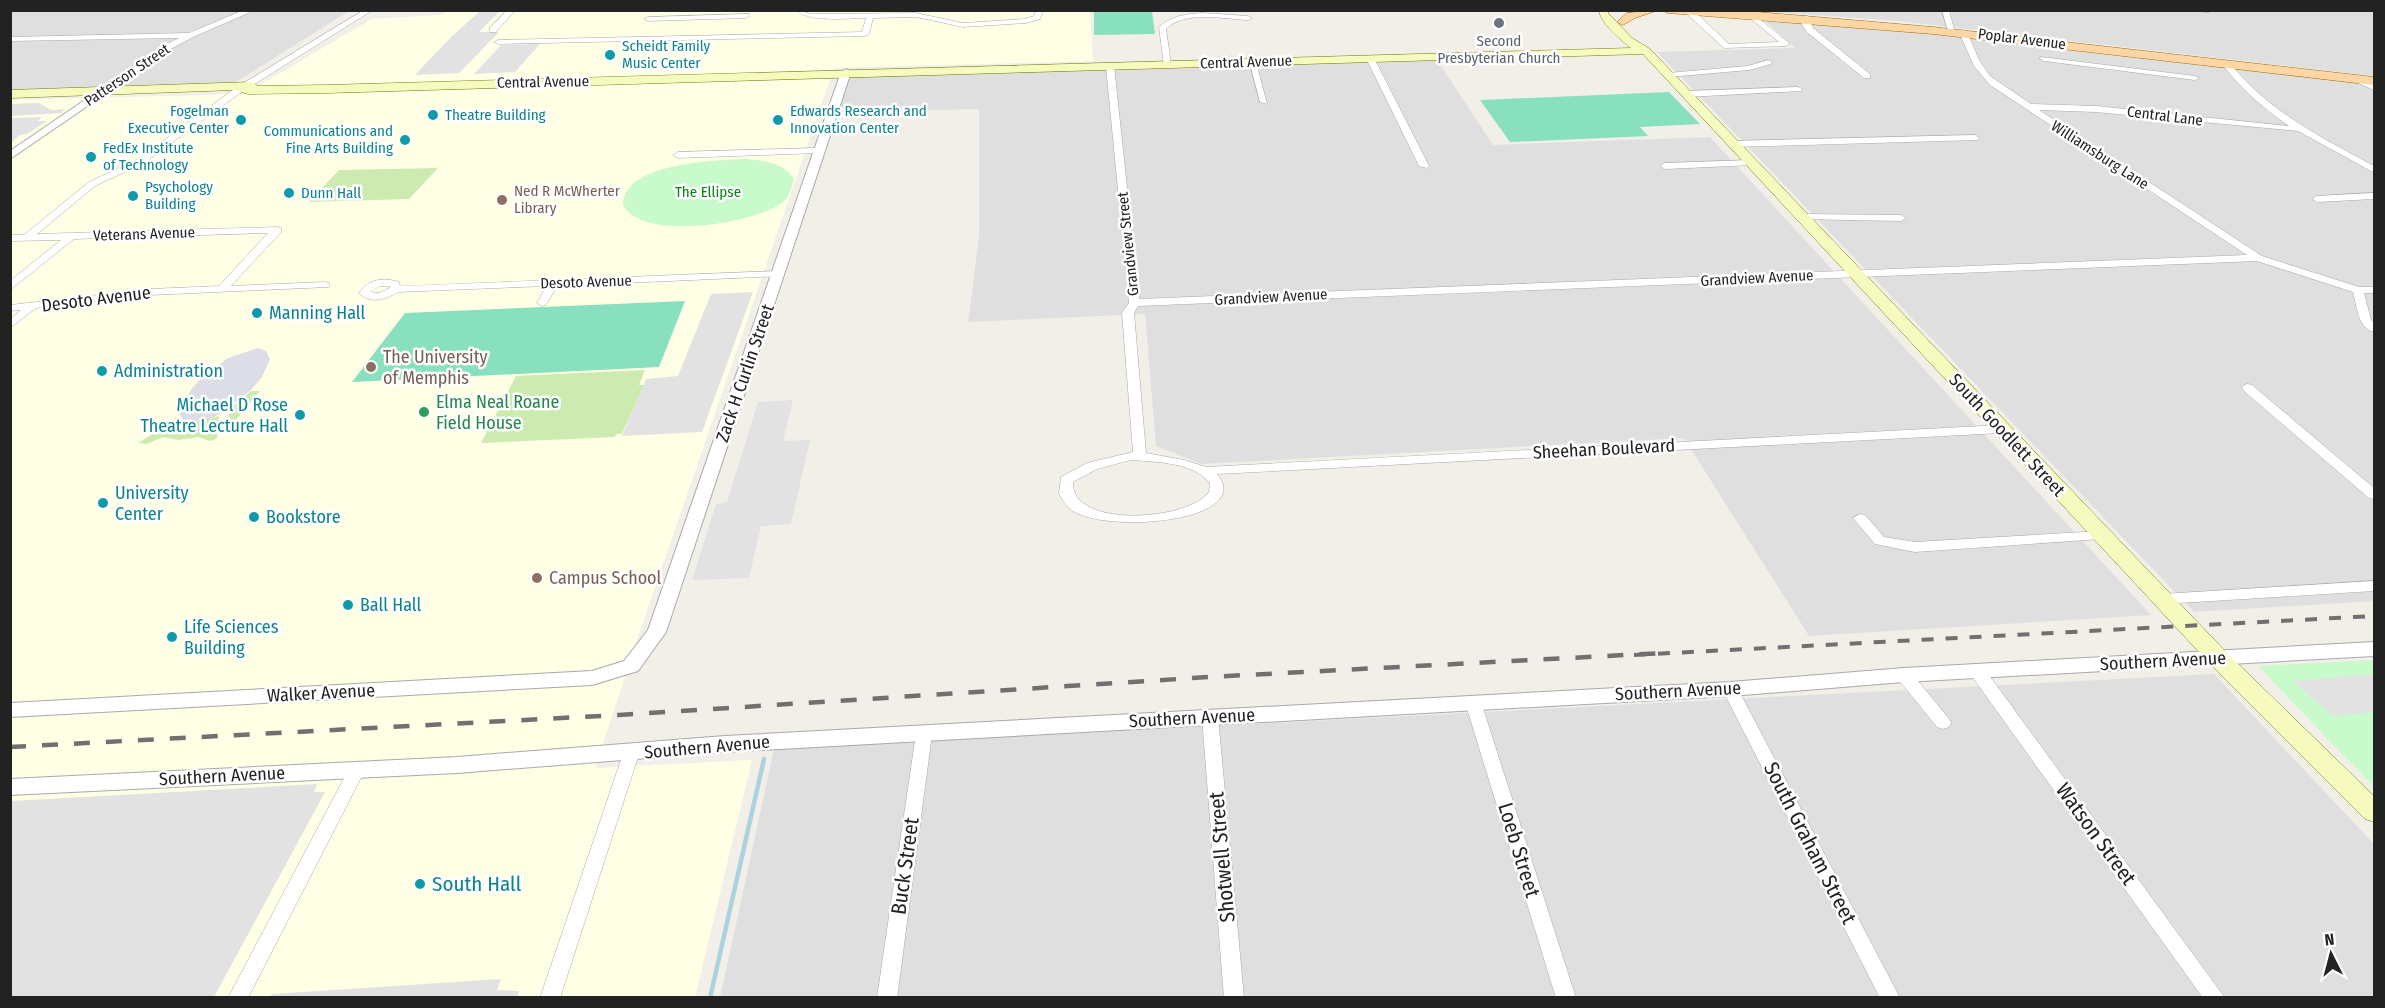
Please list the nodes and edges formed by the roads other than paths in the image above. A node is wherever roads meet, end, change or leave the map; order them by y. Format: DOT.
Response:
graph roads {
  1 [pos="252,10"];
  2 [pos="370,10"];
  3 [pos="512,10"];
  4 [pos="800,10"];
  5 [pos="1040,10"];
  6 [pos="1604,10"];
  7 [pos="1610,10"];
  8 [pos="1654,10"];
  9 [pos="1668,10"];
  10 [pos="1945,10"];
  11 [pos="2188,10"];
  12 [pos="2209,10"];
  13 [pos="1690,12"];
  14 [pos="849,13"];
  15 [pos="715,14"];
  16 [pos="1752,15"];
  17 [pos="746,16"];
  18 [pos="870,16"];
  19 [pos="1248,18"];
  20 [pos="1805,18"];
  21 [pos="648,19"];
  22 [pos="1623,22"];
  23 [pos="843,28"];
  24 [pos="493,30"];
  25 [pos="1957,32"];
  26 [pos="190,35"];
  27 [pos="1625,36"];
  28 [pos="10,39"];
  29 [pos="498,42"];
  30 [pos="2100,48"];
  31 [pos="1646,51"];
  32 [pos="1573,54"];
  33 [pos="1371,58"];
  34 [pos="2044,59"];
  35 [pos="1252,62"];
  36 [pos="1768,62"];
  37 [pos="1167,64"];
  38 [pos="2226,64"];
  39 [pos="1110,66"];
  40 [pos="2105,67"];
  41 [pos="846,72"];
  42 [pos="1668,75"];
  43 [pos="1867,76"];
  44 [pos="2195,78"];
  45 [pos="2354,78"];
  46 [pos="2374,81"];
  47 [pos="240,88"];
  48 [pos="2374,88"];
  49 [pos="1798,89"];
  50 [pos="101,92"];
  51 [pos="10,94"];
  52 [pos="1686,94"];
  53 [pos="1264,102"];
  54 [pos="2027,107"];
  55 [pos="2302,129"];
  56 [pos="1975,138"];
  57 [pos="1732,144"];
  58 [pos="818,152"];
  59 [pos="678,155"];
  60 [pos="10,156"];
  61 [pos="1751,163"];
  62 [pos="1424,166"];
  63 [pos="1665,166"];
  64 [pos="2374,168"];
  65 [pos="2374,196"];
  66 [pos="2317,199"];
  67 [pos="1802,217"];
  68 [pos="1901,218"];
  69 [pos="72,236"];
  70 [pos="27,237"];
  71 [pos="10,238"];
  72 [pos="2258,258"];
  73 [pos="778,274"];
  74 [pos="1854,274"];
  75 [pos="553,283"];
  76 [pos="325,285"];
  77 [pos="10,287"];
  78 [pos="222,289"];
  79 [pos="395,289"];
  80 [pos="2358,290"];
  81 [pos="2374,290"];
  82 [pos="542,303"];
  83 [pos="1134,303"];
  84 [pos="32,306"];
  85 [pos="10,308"];
  86 [pos="10,325"];
  87 [pos="2374,329"];
  88 [pos="2248,388"];
  89 [pos="2002,429"];
  90 [pos="1140,456"];
  91 [pos="1206,471"];
  92 [pos="2374,495"];
  93 [pos="1860,518"];
  94 [pos="2101,535"];
  95 [pos="2374,586"];
  96 [pos="2163,600"];
  97 [pos="2374,649"];
  98 [pos="2219,659"];
  99 [pos="631,666"];
  100 [pos="1977,671"];
  101 [pos="1904,675"];
  102 [pos="1730,689"];
  103 [pos="1473,702"];
  104 [pos="10,710"];
  105 [pos="1210,717"];
  106 [pos="1943,723"];
  107 [pos="924,734"];
  108 [pos="631,754"];
  109 [pos="357,770"];
  110 [pos="10,787"];
  111 [pos="2374,812"];
  112 [pos="238,998"];
  113 [pos="550,998"];
  114 [pos="887,998"];
  115 [pos="1234,998"];
  116 [pos="1566,998"];
  117 [pos="1890,998"];
  118 [pos="2215,998"];
  1 -- 26 [label="street, Patterson Street"];
  2 -- 47 [label="street"];
  3 -- 24 [label="street"];
  4 -- 14 [label="street"];
  5 -- 18 [label="street"];
  6 -- 27 [label="main road, South Goodlett Street"];
  7 -- 22 [label="main road, South Goodlett Street"];
  8 -- 22 [label="main road"];
  9 -- 13 [label="main road, Poplar Avenue"];
  10 -- 25 [label="street, Williamsburg Lane"];
  11 -- 12 [label="street"];
  13 -- 16 [label="main road, Poplar Avenue"];
  13 -- 16 [label="street"];
  14 -- 18 [label="street"];
  14 -- 23 [label="street"];
  15 -- 17 [label="street"];
  15 -- 21 [label="street"];
  16 -- 20 [label="main road, Poplar Avenue"];
  18 -- 23 [label="street"];
  19 -- 37 [label="street"];
  20 -- 25 [label="main road, Poplar Avenue"];
  20 -- 43 [label="street"];
  22 -- 31 [label="main road, South Goodlett Street"];
  23 -- 29 [label="street"];
  25 -- 30 [label="main road, Poplar Avenue"];
  25 -- 54 [label="street, Williamsburg Lane"];
  26 -- 28 [label="street"];
  26 -- 50 [label="street, Patterson Street"];
  27 -- 31 [label="main road, South Goodlett Street"];
  27 -- 32 [label="main road"];
  30 -- 38 [label="main road, Poplar Avenue"];
  30 -- 40 [label="street"];
  31 -- 32 [label="main road, Central Avenue"];
  31 -- 42 [label="main road, South Goodlett Street"];
  32 -- 33 [label="main road, Central Avenue"];
  33 -- 35 [label="main road, Central Avenue"];
  33 -- 62 [label="street"];
  34 -- 40 [label="street"];
  35 -- 37 [label="main road, Central Avenue"];
  35 -- 53 [label="street"];
  36 -- 42 [label="street"];
  37 -- 39 [label="main road, Central Avenue"];
  38 -- 45 [label="main road, Poplar Avenue"];
  38 -- 55 [label="street"];
  39 -- 41 [label="main road, Central Avenue"];
  39 -- 83 [label="street, Grandview Street"];
  40 -- 44 [label="street"];
  41 -- 47 [label="main road, Central Avenue"];
  41 -- 58 [label="street, Zack H Curlin Street"];
  42 -- 52 [label="main road, South Goodlett Street"];
  45 -- 46 [label="main road, Poplar Avenue"];
  45 -- 48 [label="street"];
  47 -- 50 [label="main road, Central Avenue"];
  47 -- 70 [label="street"];
  49 -- 52 [label="street"];
  50 -- 51 [label="main road, Central Avenue"];
  50 -- 60 [label="street, Patterson Street"];
  52 -- 57 [label="main road, South Goodlett Street"];
  54 -- 55 [label="street, Central Lane"];
  54 -- 72 [label="street, Williamsburg Lane"];
  55 -- 64 [label="street"];
  56 -- 57 [label="street"];
  57 -- 61 [label="main road, South Goodlett Street"];
  58 -- 59 [label="street"];
  58 -- 73 [label="street, Zack H Curlin Street"];
  61 -- 63 [label="street"];
  61 -- 67 [label="main road, South Goodlett Street"];
  65 -- 66 [label="street"];
  67 -- 68 [label="street"];
  67 -- 74 [label="main road, South Goodlett Street"];
  69 -- 70 [label="street, Veterans Avenue"];
  69 -- 77 [label="street"];
  69 -- 78 [label="street, Veterans Avenue"];
  70 -- 71 [label="street, Veterans Avenue"];
  72 -- 74 [label="street, Grandview Avenue"];
  72 -- 80 [label="street, Grandview Avenue"];
  73 -- 75 [label="street, Desoto Avenue"];
  73 -- 99 [label="street, Zack H Curlin Street"];
  74 -- 83 [label="street, Grandview Avenue"];
  74 -- 89 [label="main road, South Goodlett Street"];
  75 -- 79 [label="street, Desoto Avenue"];
  75 -- 82 [label="street"];
  76 -- 78 [label="street, Desoto Avenue"];
  78 -- 84 [label="street, Desoto Avenue"];
  80 -- 81 [label="street, Grandview Avenue"];
  80 -- 87 [label="street"];
  83 -- 90 [label="street, Grandview Street"];
  84 -- 85 [label="street, Desoto Avenue"];
  84 -- 86 [label="street"];
  88 -- 92 [label="street"];
  89 -- 91 [label="street, Sheehan Boulevard"];
  89 -- 94 [label="main road, South Goodlett Street"];
  90 -- 91 [label="street, Sheehan Boulevard"];
  90 -- 91 [label="street, Sheehan Boulevard"];
  93 -- 94 [label="street"];
  94 -- 96 [label="main road, South Goodlett Street"];
  95 -- 96 [label="street"];
  96 -- 98 [label="main road, South Goodlett Street"];
  97 -- 98 [label="street, Southern Avenue"];
  98 -- 100 [label="street, Southern Avenue"];
  98 -- 111 [label="main road, South Goodlett Street"];
  99 -- 104 [label="street, Walker Avenue"];
  100 -- 101 [label="street, Southern Avenue"];
  100 -- 118 [label="street, Watson Street"];
  101 -- 102 [label="street, Southern Avenue"];
  101 -- 106 [label="street"];
  102 -- 103 [label="street, Southern Avenue"];
  102 -- 117 [label="street, South Graham Street"];
  103 -- 105 [label="street, Southern Avenue"];
  103 -- 116 [label="street, Loeb Street"];
  105 -- 107 [label="street, Southern Avenue"];
  105 -- 115 [label="street, Shotwell Street"];
  107 -- 108 [label="street, Southern Avenue"];
  107 -- 114 [label="street, Buck Street"];
  108 -- 109 [label="street, Southern Avenue"];
  108 -- 113 [label="street"];
  109 -- 110 [label="street, Southern Avenue"];
  109 -- 112 [label="street"];
}
